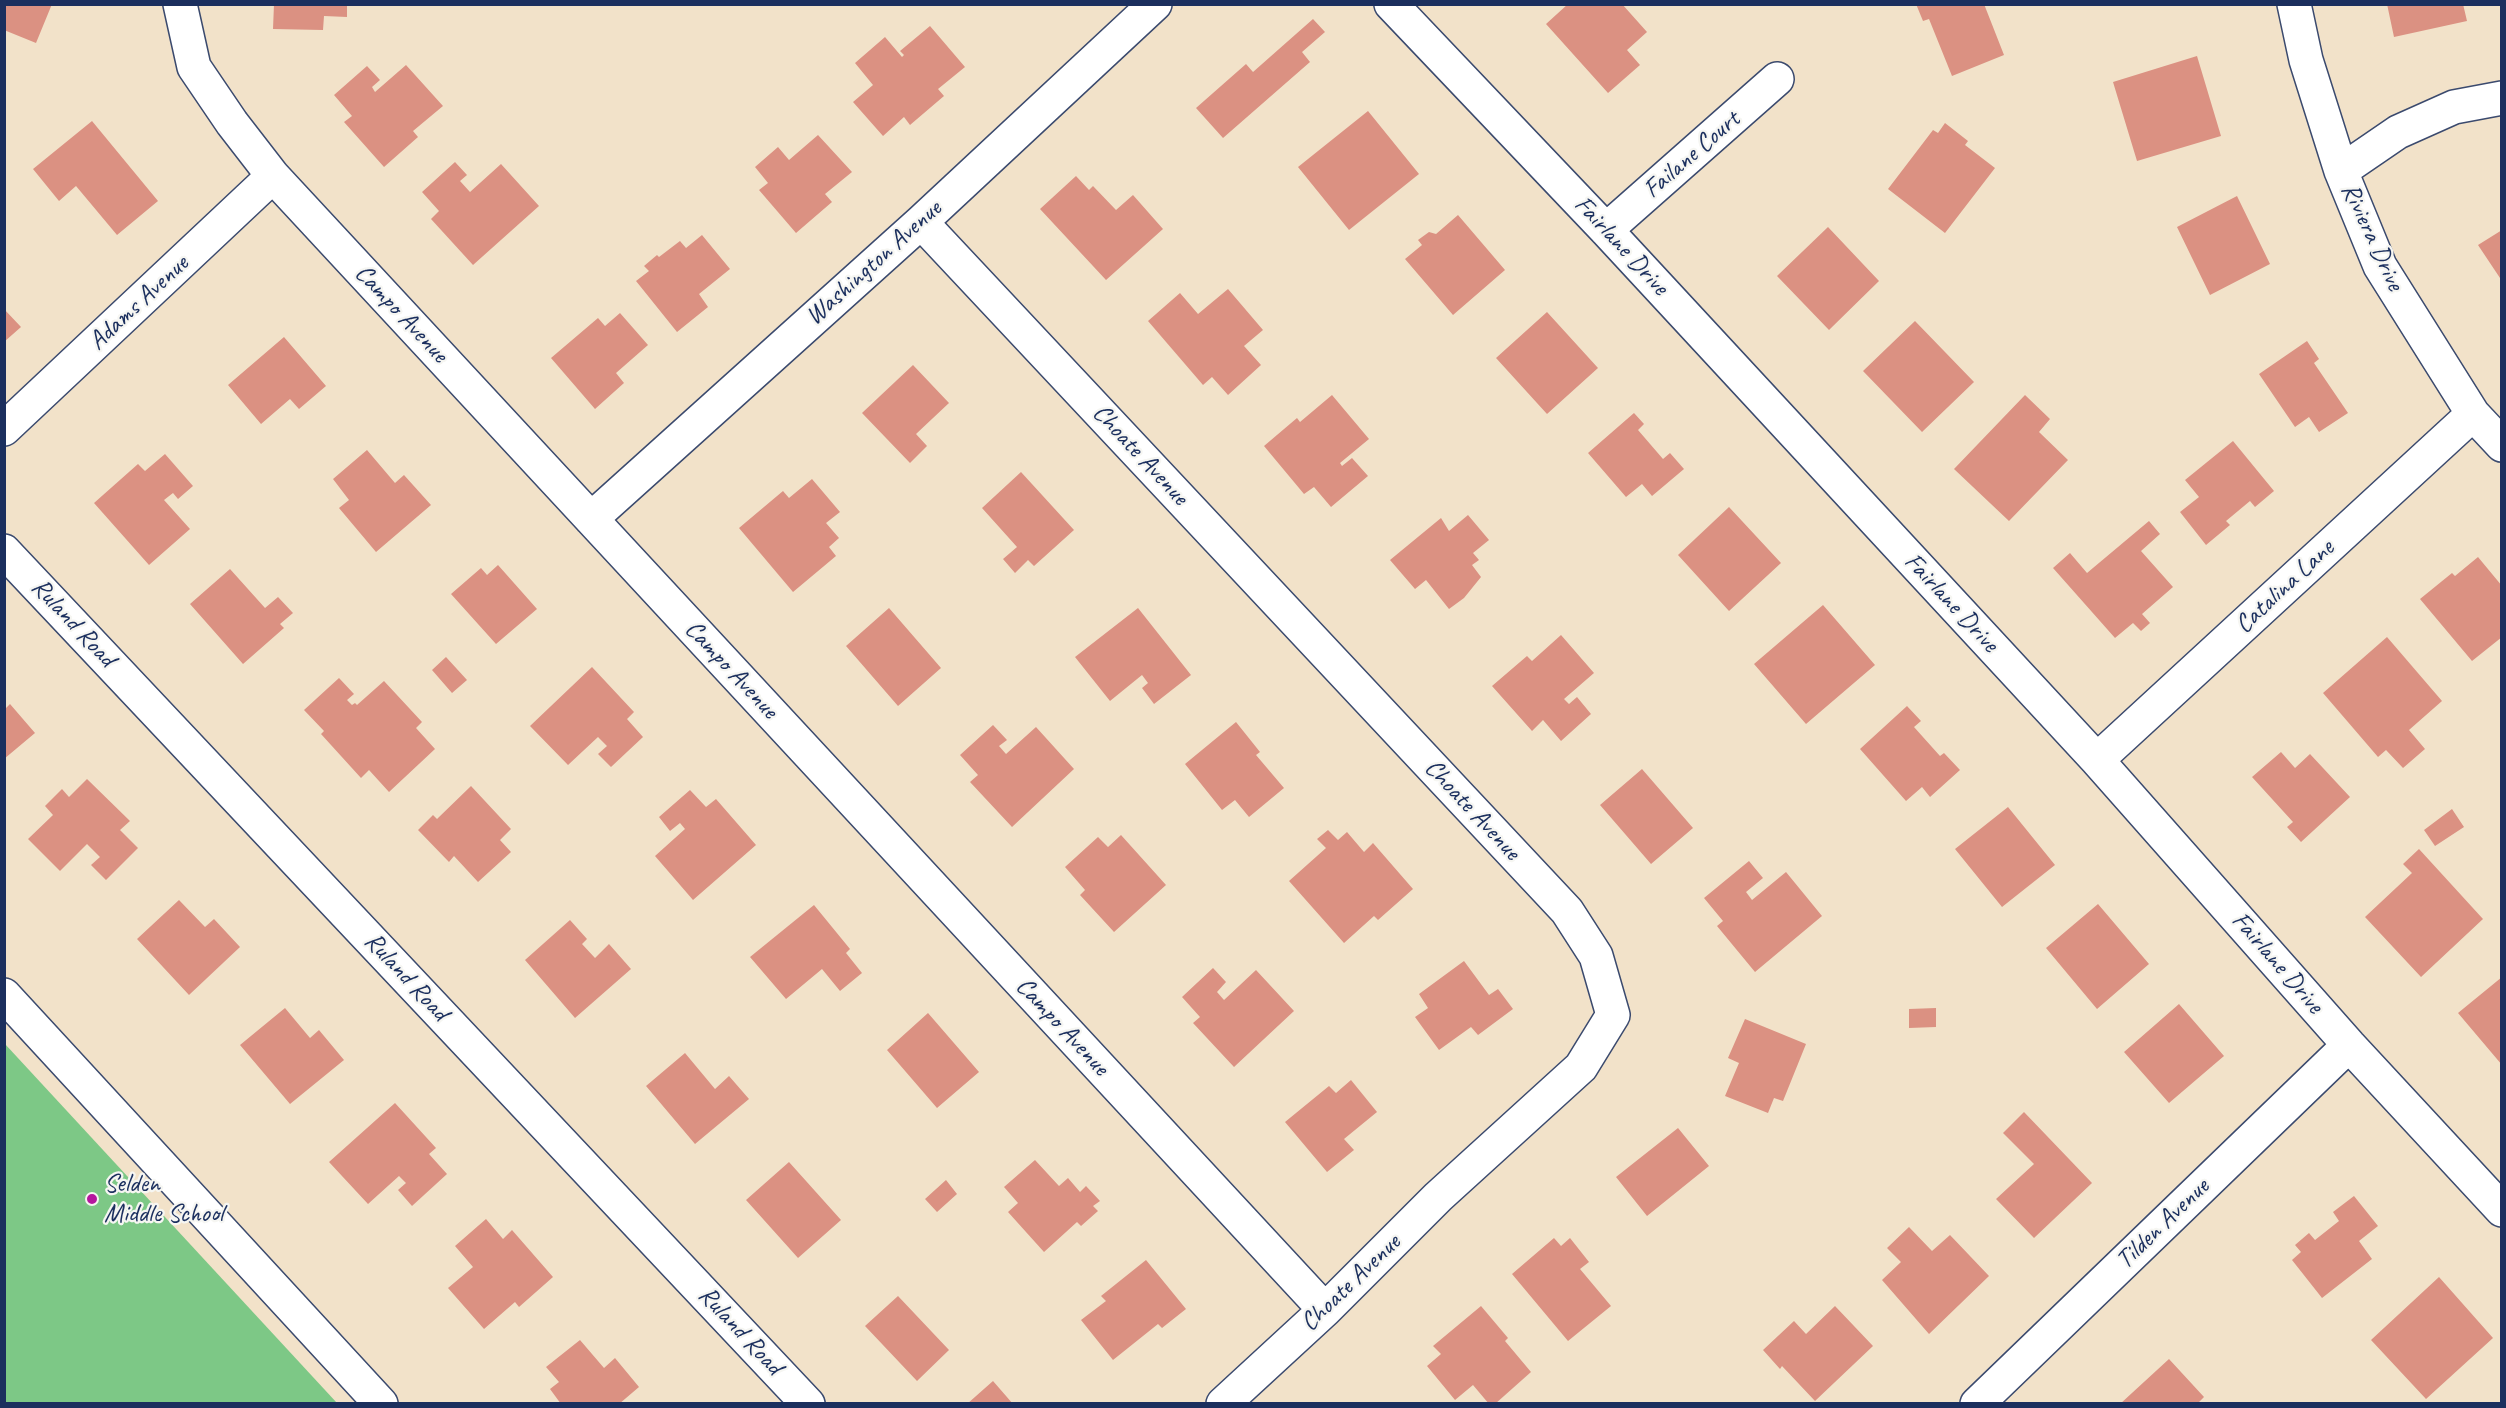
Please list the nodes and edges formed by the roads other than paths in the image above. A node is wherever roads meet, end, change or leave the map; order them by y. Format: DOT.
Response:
graph roads {
  1 [pos="180,4"];
  2 [pos="1155,4"];
  3 [pos="1391,4"];
  4 [pos="2294,4"];
  5 [pos="1777,79"];
  6 [pos="2502,98"];
  7 [pos="2341,171"];
  8 [pos="273,176"];
  9 [pos="921,222"];
  10 [pos="1606,230"];
  11 [pos="2473,414"];
  12 [pos="4,429"];
  13 [pos="2502,445"];
  14 [pos="591,519"];
  15 [pos="4,551"];
  16 [pos="2097,760"];
  17 [pos="4,995"];
  18 [pos="2349,1046"];
  19 [pos="2502,1210"];
  20 [pos="1325,1310"];
  21 [pos="381,1404"];
  22 [pos="808,1404"];
  23 [pos="1223,1404"];
  24 [pos="1977,1404"];
  1 -- 8 [label="street, Campo Avenue"];
  2 -- 9 [label="street, Washington Avenue"];
  3 -- 10 [label="street, Fairlane Drive"];
  4 -- 7 [label="street, Riviera Drive"];
  5 -- 10 [label="street, Failane Court"];
  6 -- 7 [label="street"];
  7 -- 11 [label="street, Riviera Drive"];
  8 -- 12 [label="street, Adams Avenue"];
  8 -- 14 [label="street, Campo Avenue"];
  9 -- 14 [label="street, Washington Avenue"];
  9 -- 20 [label="street, Choate Avenue"];
  10 -- 16 [label="street, Fairlane Drive"];
  11 -- 13 [label="street, Riviera Drive"];
  11 -- 16 [label="street, Catalina Lane"];
  14 -- 20 [label="street, Campo Avenue"];
  15 -- 22 [label="street, Ruland Road"];
  16 -- 18 [label="street, Fairlane Drive"];
  17 -- 21 [label="street"];
  18 -- 19 [label="street, Fairlane Drive"];
  18 -- 24 [label="street, Tilden Avenue"];
  20 -- 23 [label="street, Choate Avenue"];
}
